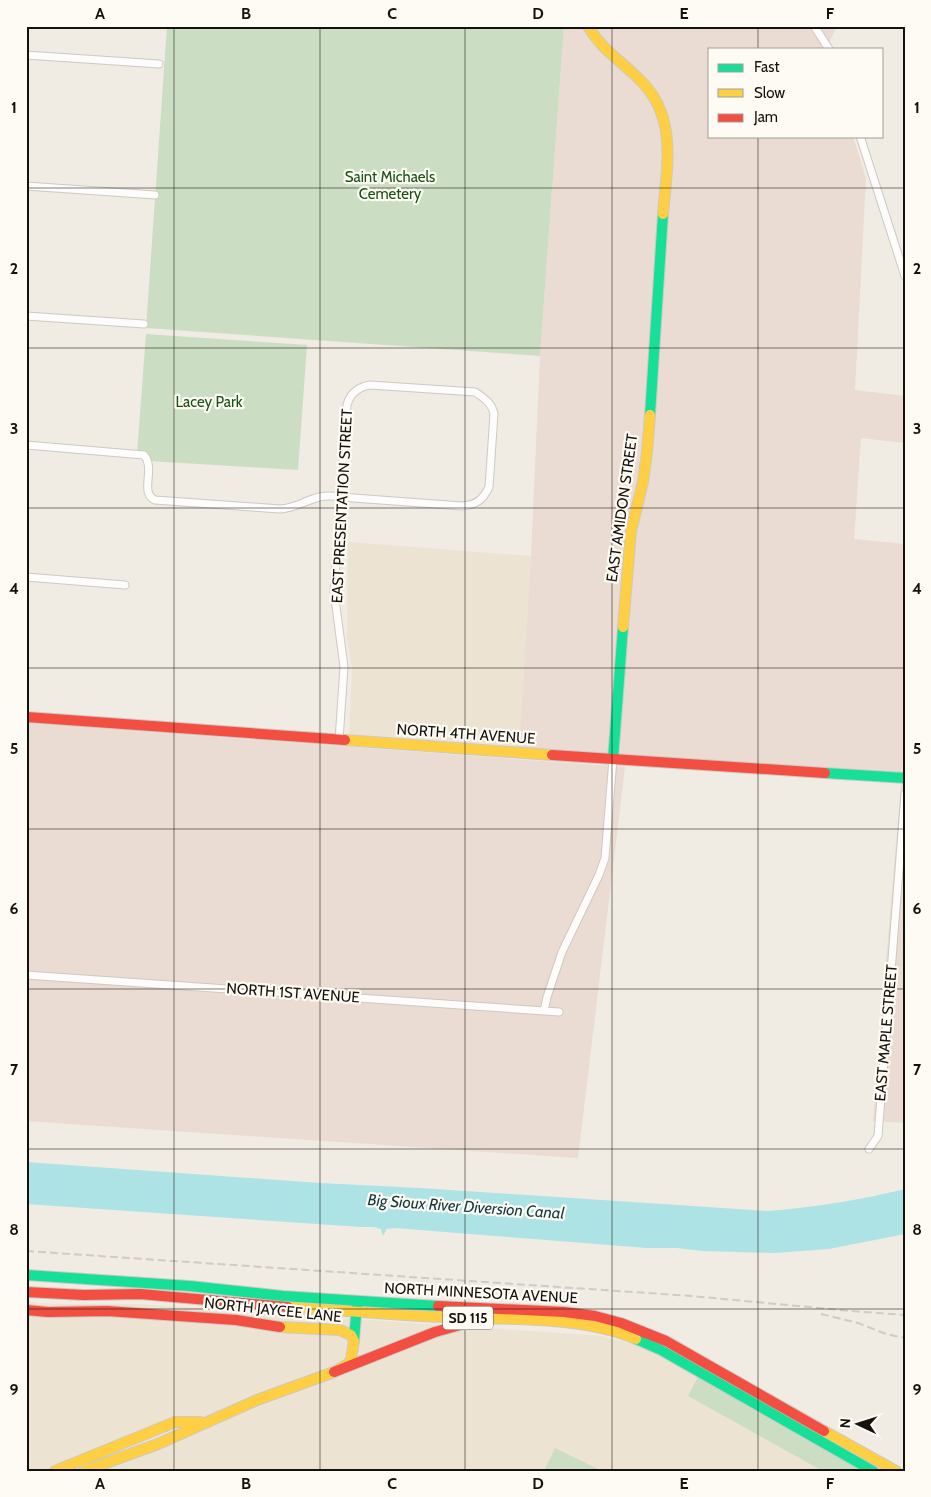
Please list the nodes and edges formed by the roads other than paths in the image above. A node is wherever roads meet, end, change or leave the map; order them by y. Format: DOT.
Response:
graph roads {
  1 [pos="588,26"];
  2 [pos="814,26"];
  3 [pos="827,48"];
  4 [pos="26,55"];
  5 [pos="159,64"];
  6 [pos="861,138"];
  7 [pos="26,186"];
  8 [pos="154,195"];
  9 [pos="905,276"];
  10 [pos="26,316"];
  11 [pos="144,324"];
  12 [pos="26,445"];
  13 [pos="340,497"];
  14 [pos="26,578"];
  15 [pos="125,585"];
  16 [pos="26,717"];
  17 [pos="339,740"];
  18 [pos="613,759"];
  19 [pos="905,778"];
  20 [pos="905,794"];
  21 [pos="902,875"];
  22 [pos="26,975"];
  23 [pos="544,1011"];
  24 [pos="559,1012"];
  25 [pos="869,1149"];
  26 [pos="26,1275"];
  27 [pos="26,1292"];
  28 [pos="356,1306"];
  29 [pos="26,1310"];
  30 [pos="511,1319"];
  31 [pos="354,1341"];
  32 [pos="334,1372"];
  33 [pos="206,1422"];
  34 [pos="55,1471"];
  35 [pos="84,1471"];
  36 [pos="873,1471"];
  37 [pos="896,1471"];
  1 -- 18 [label="main road, EAST AMIDON STREET"];
  2 -- 3 [label="street"];
  4 -- 5 [label="street"];
  6 -- 9 [label="street"];
  7 -- 8 [label="street"];
  10 -- 11 [label="street"];
  12 -- 13 [label="street"];
  13 -- 13 [label="street, EAST PRESENTATION STREET"];
  13 -- 17 [label="street, EAST PRESENTATION STREET"];
  14 -- 15 [label="street"];
  16 -- 17 [label="main road, NORTH 4TH AVENUE"];
  17 -- 18 [label="main road, NORTH 4TH AVENUE"];
  18 -- 19 [label="main road, NORTH 4TH AVENUE"];
  18 -- 23 [label="street, EAST AMIDON STREET"];
  20 -- 21 [label="street, EAST MAPLE STREET"];
  21 -- 25 [label="street, EAST MAPLE STREET"];
  22 -- 23 [label="street, NORTH 1ST AVENUE"];
  23 -- 24 [label="street, NORTH 1ST AVENUE"];
  26 -- 28 [label="main road, NORTH MINNESOTA AVENUE / SD 115"];
  27 -- 28 [label="main road, NORTH MINNESOTA AVENUE / SD 115"];
  28 -- 30 [label="main road, NORTH MINNESOTA AVENUE / SD 115"];
  28 -- 31 [label="main road"];
  28 -- 37 [label="main road, NORTH MINNESOTA AVENUE / SD 115"];
  29 -- 31 [label="main road, NORTH JAYCEE LANE"];
  30 -- 32 [label="main road"];
  30 -- 36 [label="main road, NORTH MINNESOTA AVENUE / SD 115"];
  31 -- 32 [label="main road, NORTH JAYCEE LANE"];
  32 -- 33 [label="main road, NORTH JAYCEE LANE"];
  33 -- 34 [label="main road"];
  33 -- 35 [label="main road, NORTH JAYCEE LANE"];
}
